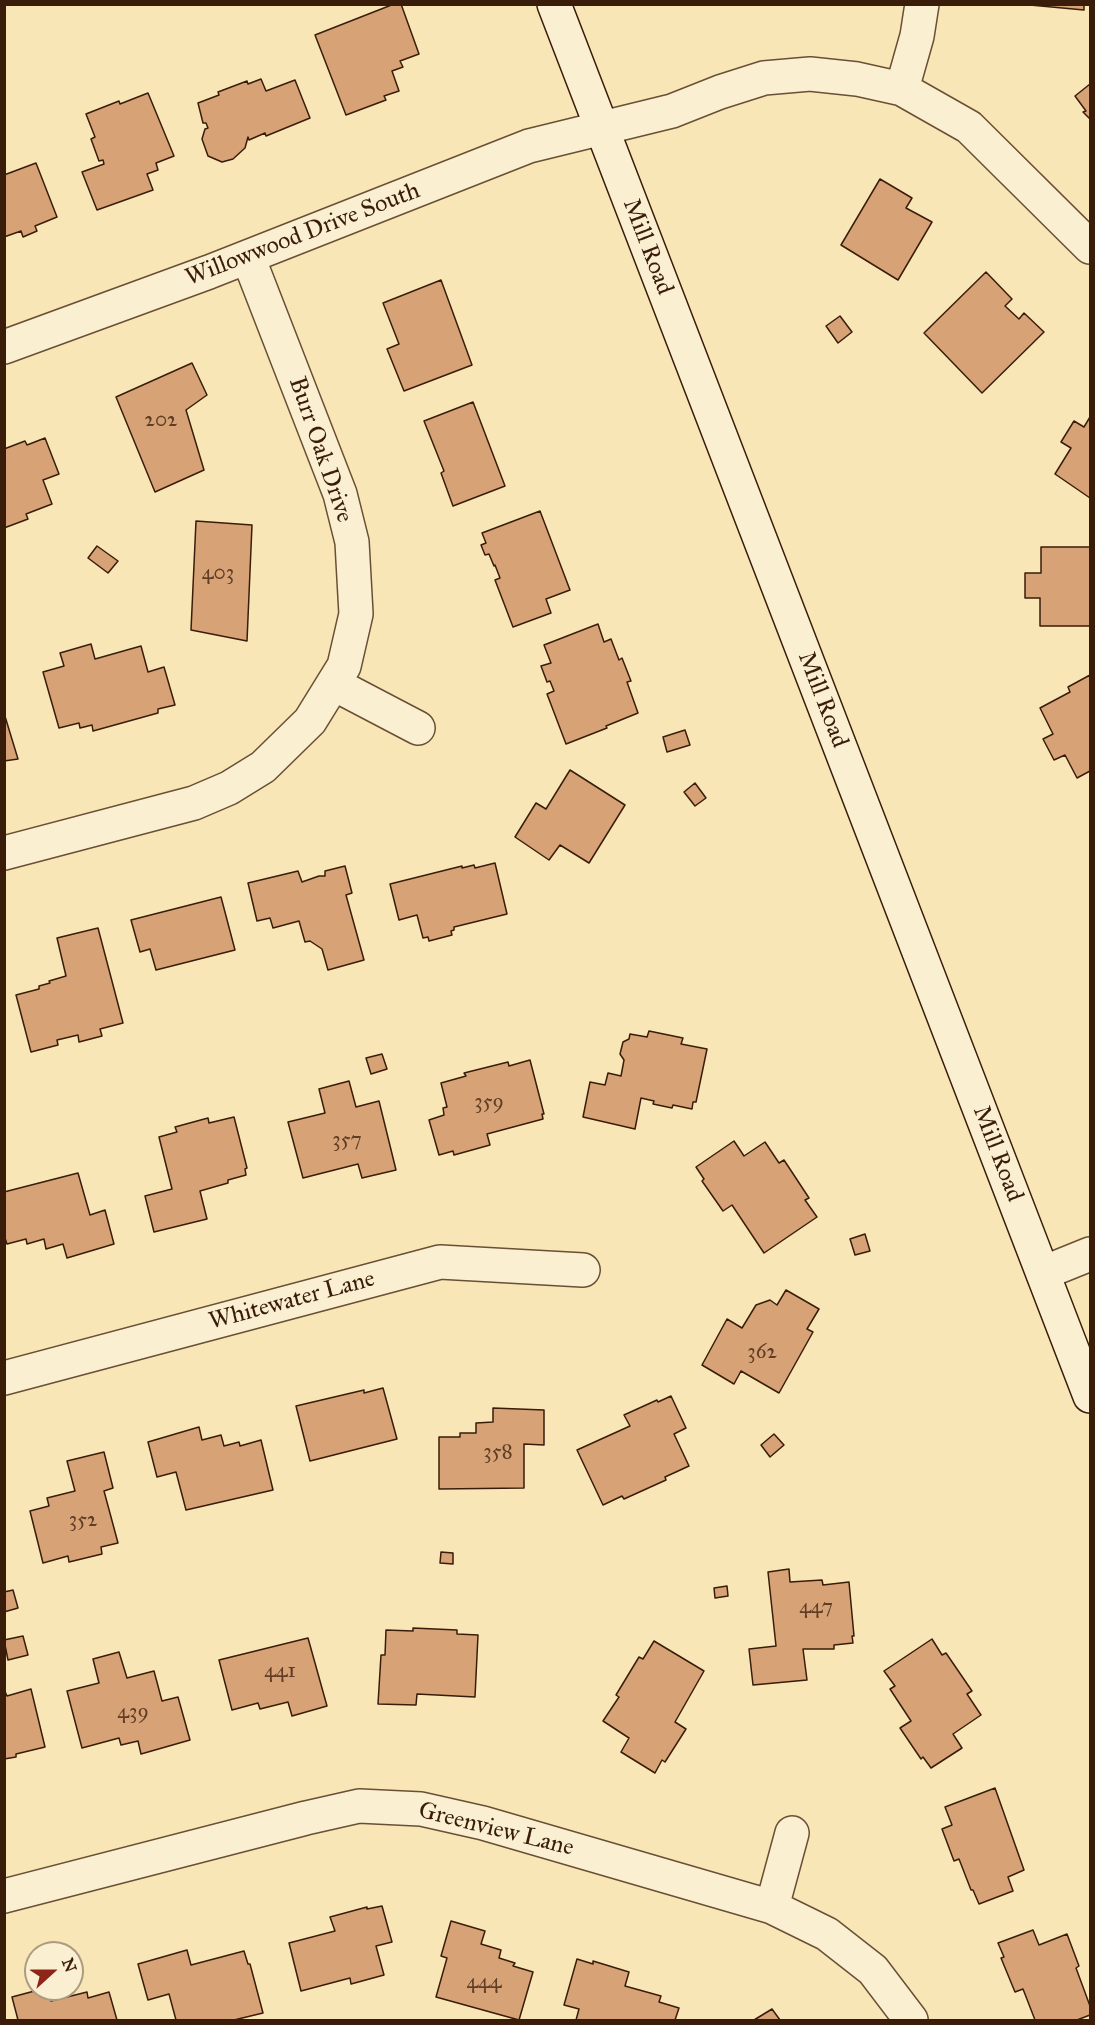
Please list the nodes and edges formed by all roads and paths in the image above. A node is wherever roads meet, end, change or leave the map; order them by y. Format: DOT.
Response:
graph roads {
  1 [pos="554,4"];
  2 [pos="922,4"];
  3 [pos="902,89"];
  4 [pos="602,128"];
  5 [pos="1090,247"];
  6 [pos="248,256"];
  7 [pos="4,347"];
  8 [pos="334,684"];
  9 [pos="418,728"];
  10 [pos="4,853"];
  11 [pos="1090,1254"];
  12 [pos="583,1270"];
  13 [pos="1044,1274"];
  14 [pos="4,1378"];
  15 [pos="1090,1396"];
  16 [pos="792,1833"];
  17 [pos="4,1896"];
  18 [pos="771,1908"];
  19 [pos="911,2020"];
  1 -- 4 [label="street, Mill Road"];
  2 -- 3 [label="street"];
  3 -- 4 [label="street, Willowwood Drive South"];
  3 -- 5 [label="street, Willowwood Drive South"];
  4 -- 6 [label="street, Willowwood Drive South"];
  4 -- 13 [label="street, Mill Road"];
  6 -- 7 [label="street, Willowwood Drive South"];
  6 -- 8 [label="street, Burr Oak Drive"];
  8 -- 9 [label="street"];
  8 -- 10 [label="street, Burr Oak Drive"];
  11 -- 13 [label="street"];
  12 -- 14 [label="street, Whitewater Lane"];
  13 -- 15 [label="street, Mill Road"];
  16 -- 18 [label="street"];
  17 -- 18 [label="street, Greenview Lane"];
  18 -- 19 [label="street, Greenview Lane"];
}
